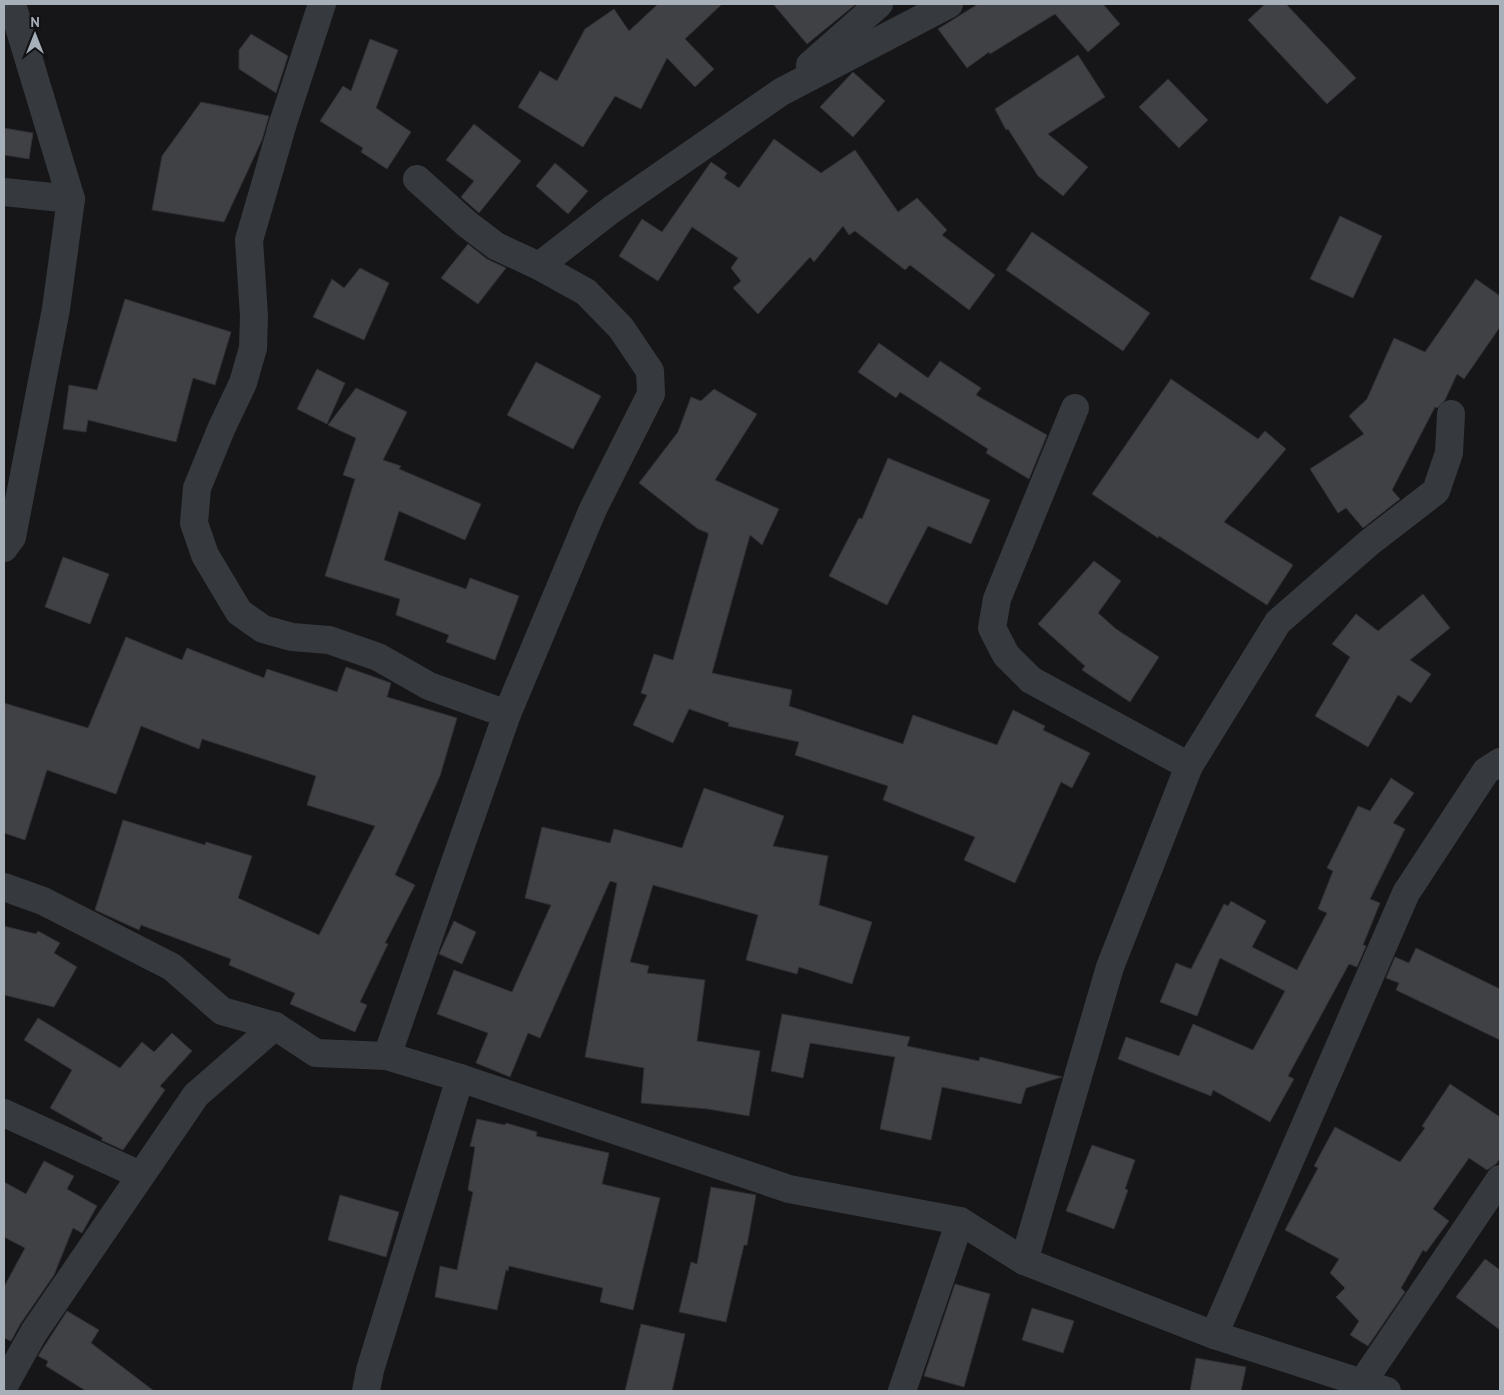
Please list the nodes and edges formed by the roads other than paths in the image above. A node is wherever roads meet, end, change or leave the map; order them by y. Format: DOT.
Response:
graph roads {
  1 [pos="12,4"];
  2 [pos="322,4"];
  3 [pos="879,4"];
  4 [pos="949,4"];
  5 [pos="781,92"];
  6 [pos="418,179"];
  7 [pos="4,192"];
  8 [pos="71,199"];
  9 [pos="539,266"];
  10 [pos="1075,408"];
  11 [pos="1452,414"];
  12 [pos="4,548"];
  13 [pos="507,714"];
  14 [pos="1500,762"];
  15 [pos="1189,766"];
  16 [pos="4,887"];
  17 [pos="275,1026"];
  18 [pos="387,1056"];
  19 [pos="460,1078"];
  20 [pos="4,1113"];
  21 [pos="140,1175"];
  22 [pos="1500,1179"];
  23 [pos="960,1221"];
  24 [pos="1024,1262"];
  25 [pos="1214,1335"];
  26 [pos="1362,1383"];
  27 [pos="4,1386"];
  28 [pos="366,1391"];
  29 [pos="902,1391"];
  30 [pos="1387,1391"];
  1 -- 8 [label="street"];
  2 -- 13 [label="street"];
  3 -- 5 [label="street"];
  4 -- 5 [label="street"];
  5 -- 9 [label="street"];
  6 -- 9 [label="street"];
  7 -- 8 [label="street"];
  8 -- 12 [label="street"];
  9 -- 13 [label="street"];
  10 -- 15 [label="street"];
  11 -- 15 [label="street"];
  13 -- 18 [label="street"];
  14 -- 25 [label="street"];
  15 -- 24 [label="street"];
  16 -- 17 [label="street"];
  17 -- 18 [label="street"];
  17 -- 21 [label="street"];
  18 -- 19 [label="street"];
  19 -- 23 [label="street"];
  19 -- 28 [label="street"];
  20 -- 21 [label="street"];
  21 -- 27 [label="street"];
  22 -- 26 [label="street"];
  23 -- 24 [label="street"];
  23 -- 29 [label="street"];
  24 -- 25 [label="street"];
  25 -- 26 [label="street"];
  26 -- 30 [label="street"];
}
